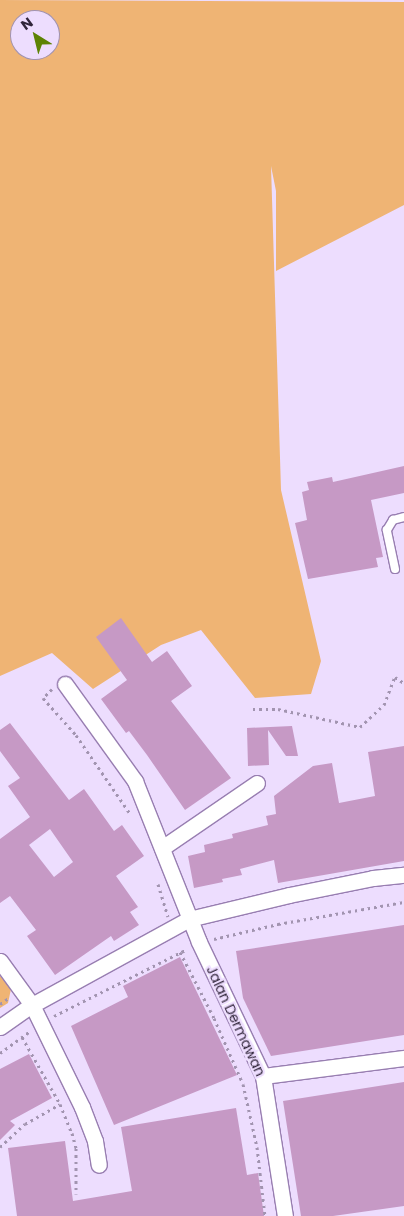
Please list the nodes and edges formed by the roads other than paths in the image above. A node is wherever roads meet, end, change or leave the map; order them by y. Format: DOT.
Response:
graph roads {
  1 [pos="404,517"];
  2 [pos="395,569"];
  3 [pos="65,684"];
  4 [pos="257,783"];
  5 [pos="162,848"];
  6 [pos="404,876"];
  7 [pos="189,919"];
  8 [pos="0,961"];
  9 [pos="32,1005"];
  10 [pos="0,1028"];
  11 [pos="404,1058"];
  12 [pos="263,1076"];
  13 [pos="99,1164"];
  14 [pos="284,1216"];
  1 -- 2 [label="lane"];
  3 -- 5 [label="street, Jalan Dermawan"];
  4 -- 5 [label="street"];
  5 -- 7 [label="street, Jalan Dermawan"];
  6 -- 7 [label="street"];
  7 -- 9 [label="street"];
  7 -- 12 [label="street, Jalan Dermawan"];
  8 -- 9 [label="street"];
  9 -- 10 [label="street"];
  9 -- 13 [label="street"];
  11 -- 12 [label="street"];
  12 -- 14 [label="street, Jalan Dermawan"];
}
